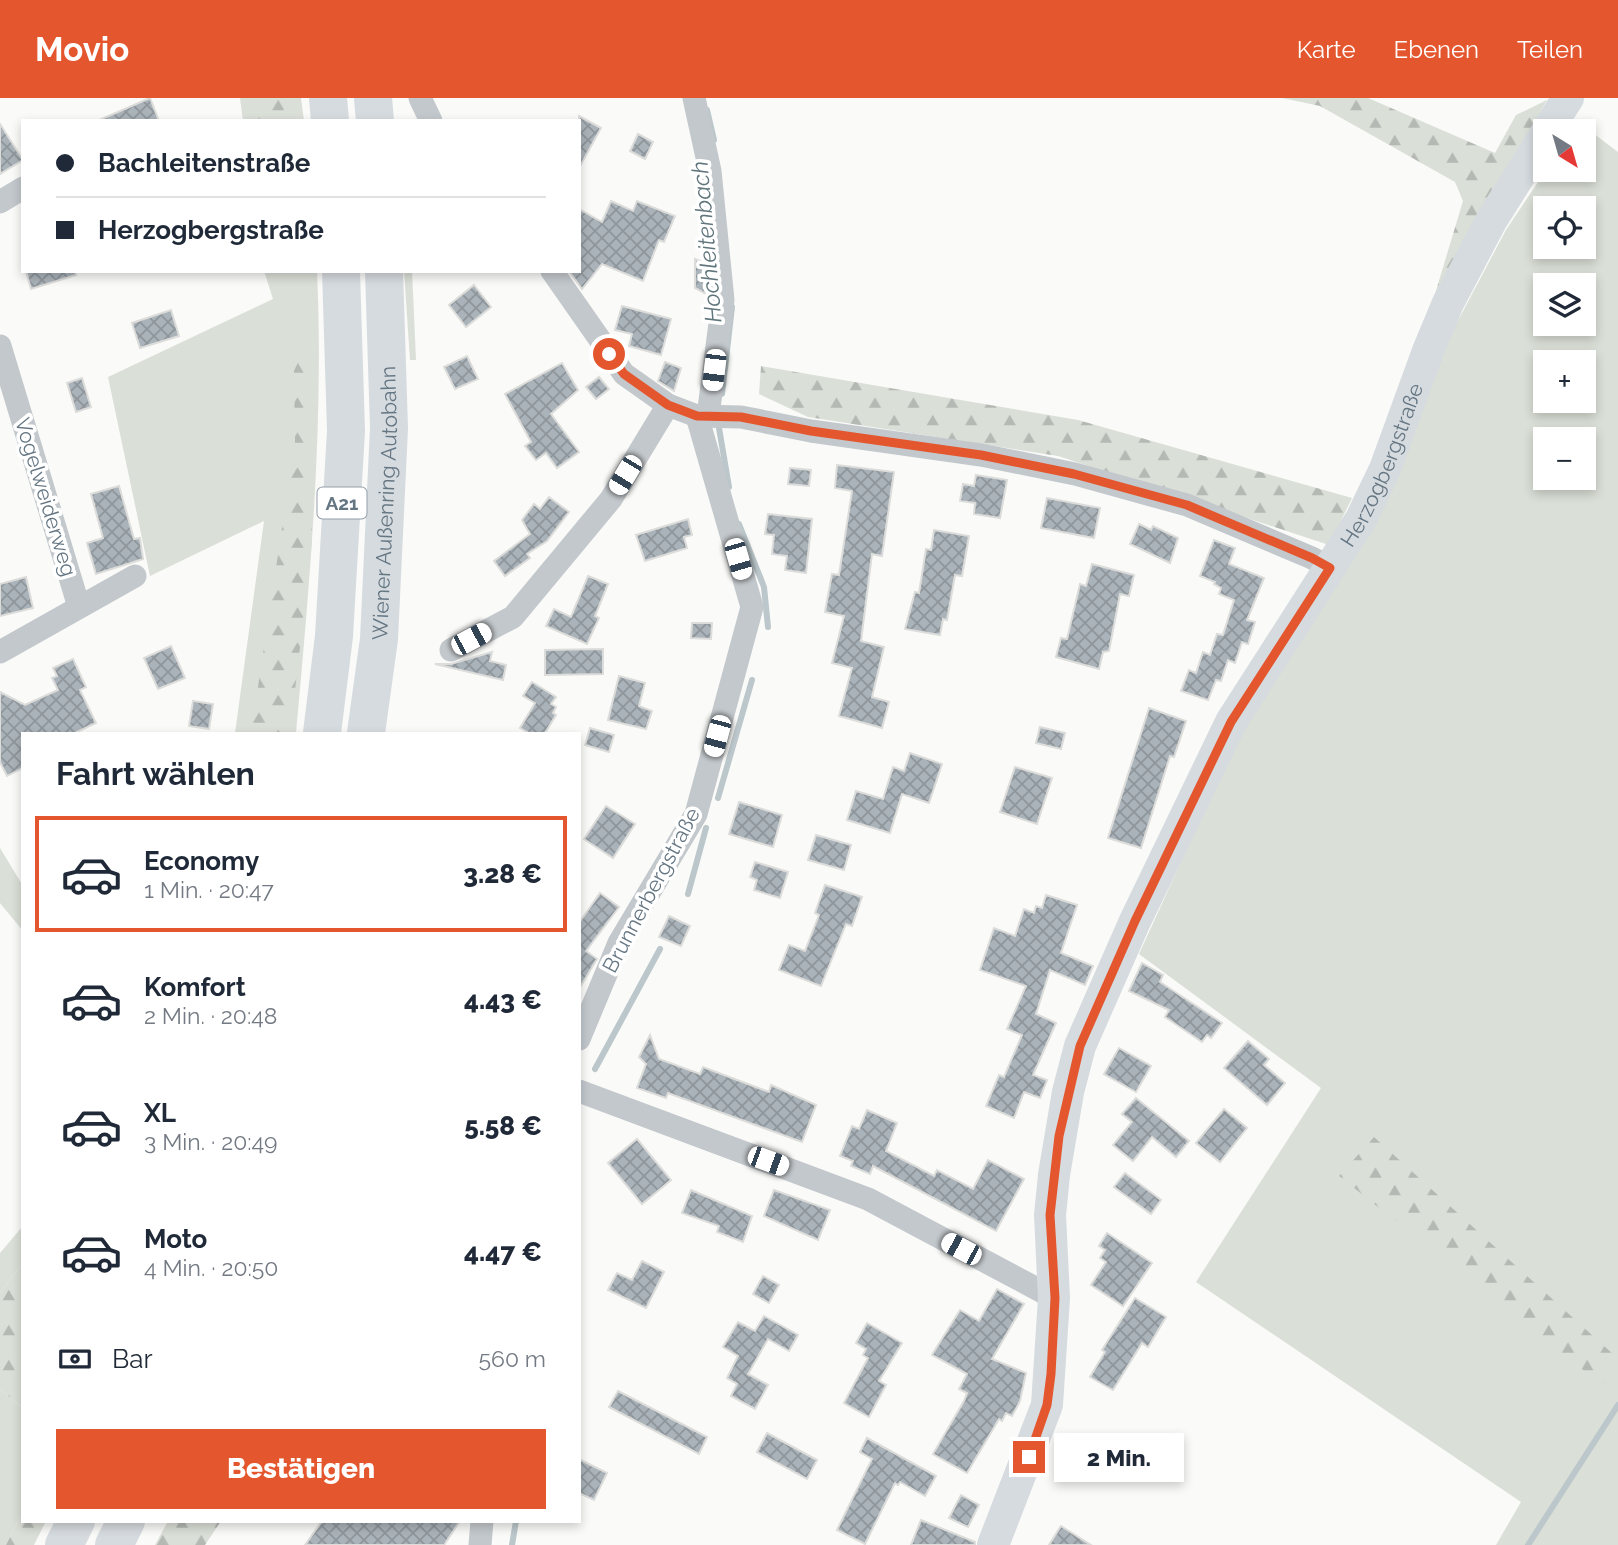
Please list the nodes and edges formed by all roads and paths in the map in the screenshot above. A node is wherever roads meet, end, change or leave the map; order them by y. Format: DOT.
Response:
graph roads {
  1 [pos="328,98"];
  2 [pos="373,98"];
  3 [pos="420,98"];
  4 [pos="694,98"];
  5 [pos="1568,98"];
  6 [pos="330,119"];
  7 [pos="375,119"];
  8 [pos="430,119"];
  9 [pos="1555,119"];
  10 [pos="1533,154"];
  11 [pos="21,189"];
  12 [pos="0,202"];
  13 [pos="341,273"];
  14 [pos="384,273"];
  15 [pos="553,273"];
  16 [pos="0,346"];
  17 [pos="668,405"];
  18 [pos="713,416"];
  19 [pos="1330,568"];
  20 [pos="135,576"];
  21 [pos="79,607"];
  22 [pos="451,650"];
  23 [pos="0,652"];
  24 [pos="321,732"];
  25 [pos="366,732"];
  26 [pos="581,1034"];
  27 [pos="581,1092"];
  28 [pos="1055,1298"];
  29 [pos="75,1523"];
  30 [pos="125,1523"];
  31 [pos="482,1523"];
  32 [pos="64,1545"];
  33 [pos="114,1545"];
  34 [pos="480,1545"];
  35 [pos="993,1545"];
  1 -- 6 [label="highway"];
  2 -- 7 [label="highway"];
  3 -- 8 [label="street"];
  4 -- 18 [label="street, Brunnerbergstraße"];
  5 -- 9 [label="main road, Herzogbergstraße"];
  10 -- 19 [label="main road, Herzogbergstraße"];
  11 -- 12 [label="street"];
  13 -- 24 [label="highway, Wiener Außenring Autobahn / A21"];
  14 -- 25 [label="highway, Wiener Außenring Autobahn / A21"];
  15 -- 17 [label="street"];
  16 -- 21 [label="street, Vogelweiderweg"];
  17 -- 18 [label="street"];
  17 -- 22 [label="street"];
  18 -- 19 [label="street"];
  18 -- 26 [label="street, Brunnerbergstraße"];
  19 -- 28 [label="main road, Herzogbergstraße"];
  20 -- 21 [label="street"];
  21 -- 23 [label="street"];
  27 -- 28 [label="street"];
  28 -- 35 [label="main road, Herzogbergstraße"];
  29 -- 32 [label="highway"];
  30 -- 33 [label="highway"];
  31 -- 34 [label="street"];
}
